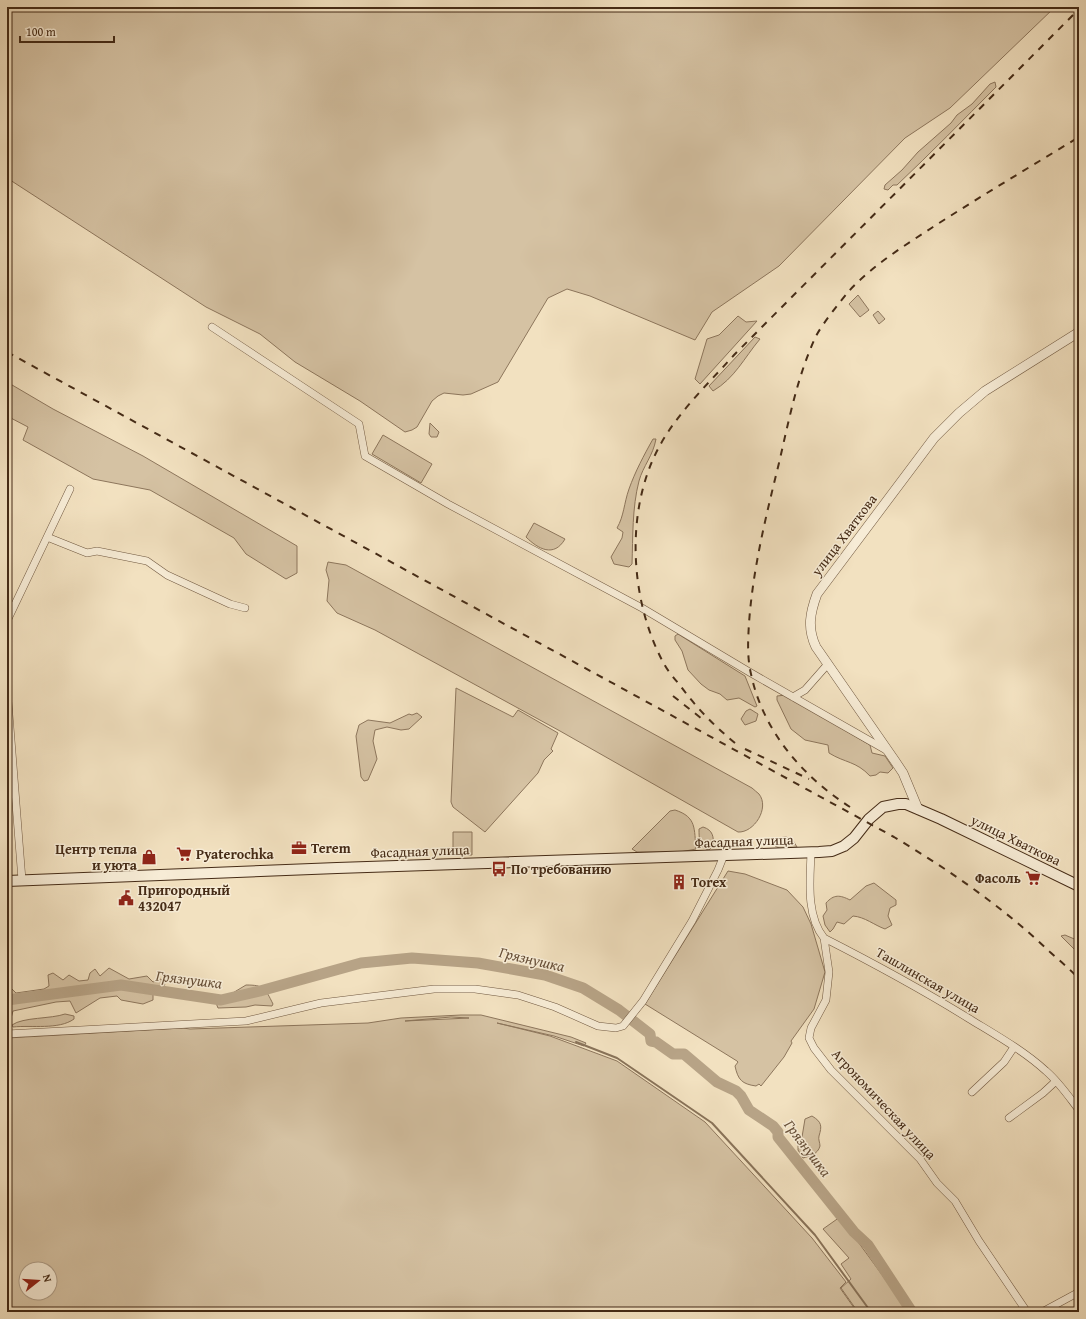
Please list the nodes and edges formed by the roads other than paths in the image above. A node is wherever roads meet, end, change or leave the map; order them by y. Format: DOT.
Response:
graph roads {
  1 [pos="212,327"];
  2 [pos="1079,332"];
  3 [pos="70,488"];
  4 [pos="47,537"];
  5 [pos="245,608"];
  6 [pos="7,621"];
  7 [pos="827,665"];
  8 [pos="7,689"];
  9 [pos="792,697"];
  10 [pos="888,751"];
  11 [pos="918,809"];
  12 [pos="811,853"];
  13 [pos="724,855"];
  14 [pos="22,880"];
  15 [pos="7,881"];
  16 [pos="1079,886"];
  17 [pos="824,938"];
  18 [pos="7,1034"];
  19 [pos="1014,1047"];
  20 [pos="1056,1081"];
  21 [pos="972,1092"];
  22 [pos="1079,1110"];
  23 [pos="1009,1118"];
  24 [pos="1079,1292"];
  25 [pos="1027,1312"];
  26 [pos="1042,1312"];
  1 -- 9 [label="street"];
  2 -- 7 [label="street, улица Хваткова"];
  3 -- 4 [label="street"];
  4 -- 5 [label="street"];
  4 -- 6 [label="street"];
  7 -- 9 [label="street"];
  7 -- 10 [label="street, улица Хваткова"];
  8 -- 14 [label="street"];
  9 -- 10 [label="street"];
  10 -- 11 [label="street, улица Хваткова"];
  11 -- 12 [label="main road, Фасадная улица"];
  11 -- 16 [label="main road, улица Хваткова"];
  12 -- 13 [label="main road, Фасадная улица"];
  12 -- 17 [label="street"];
  13 -- 14 [label="main road, Фасадная улица"];
  13 -- 18 [label="street"];
  14 -- 15 [label="main road, Фасадная улица"];
  17 -- 19 [label="street, Ташлинская улица"];
  17 -- 25 [label="street, Агрономическая улица"];
  19 -- 20 [label="street, Ташлинская улица"];
  19 -- 21 [label="street"];
  20 -- 22 [label="street, Ташлинская улица"];
  20 -- 23 [label="street"];
  24 -- 26 [label="street"];
}
